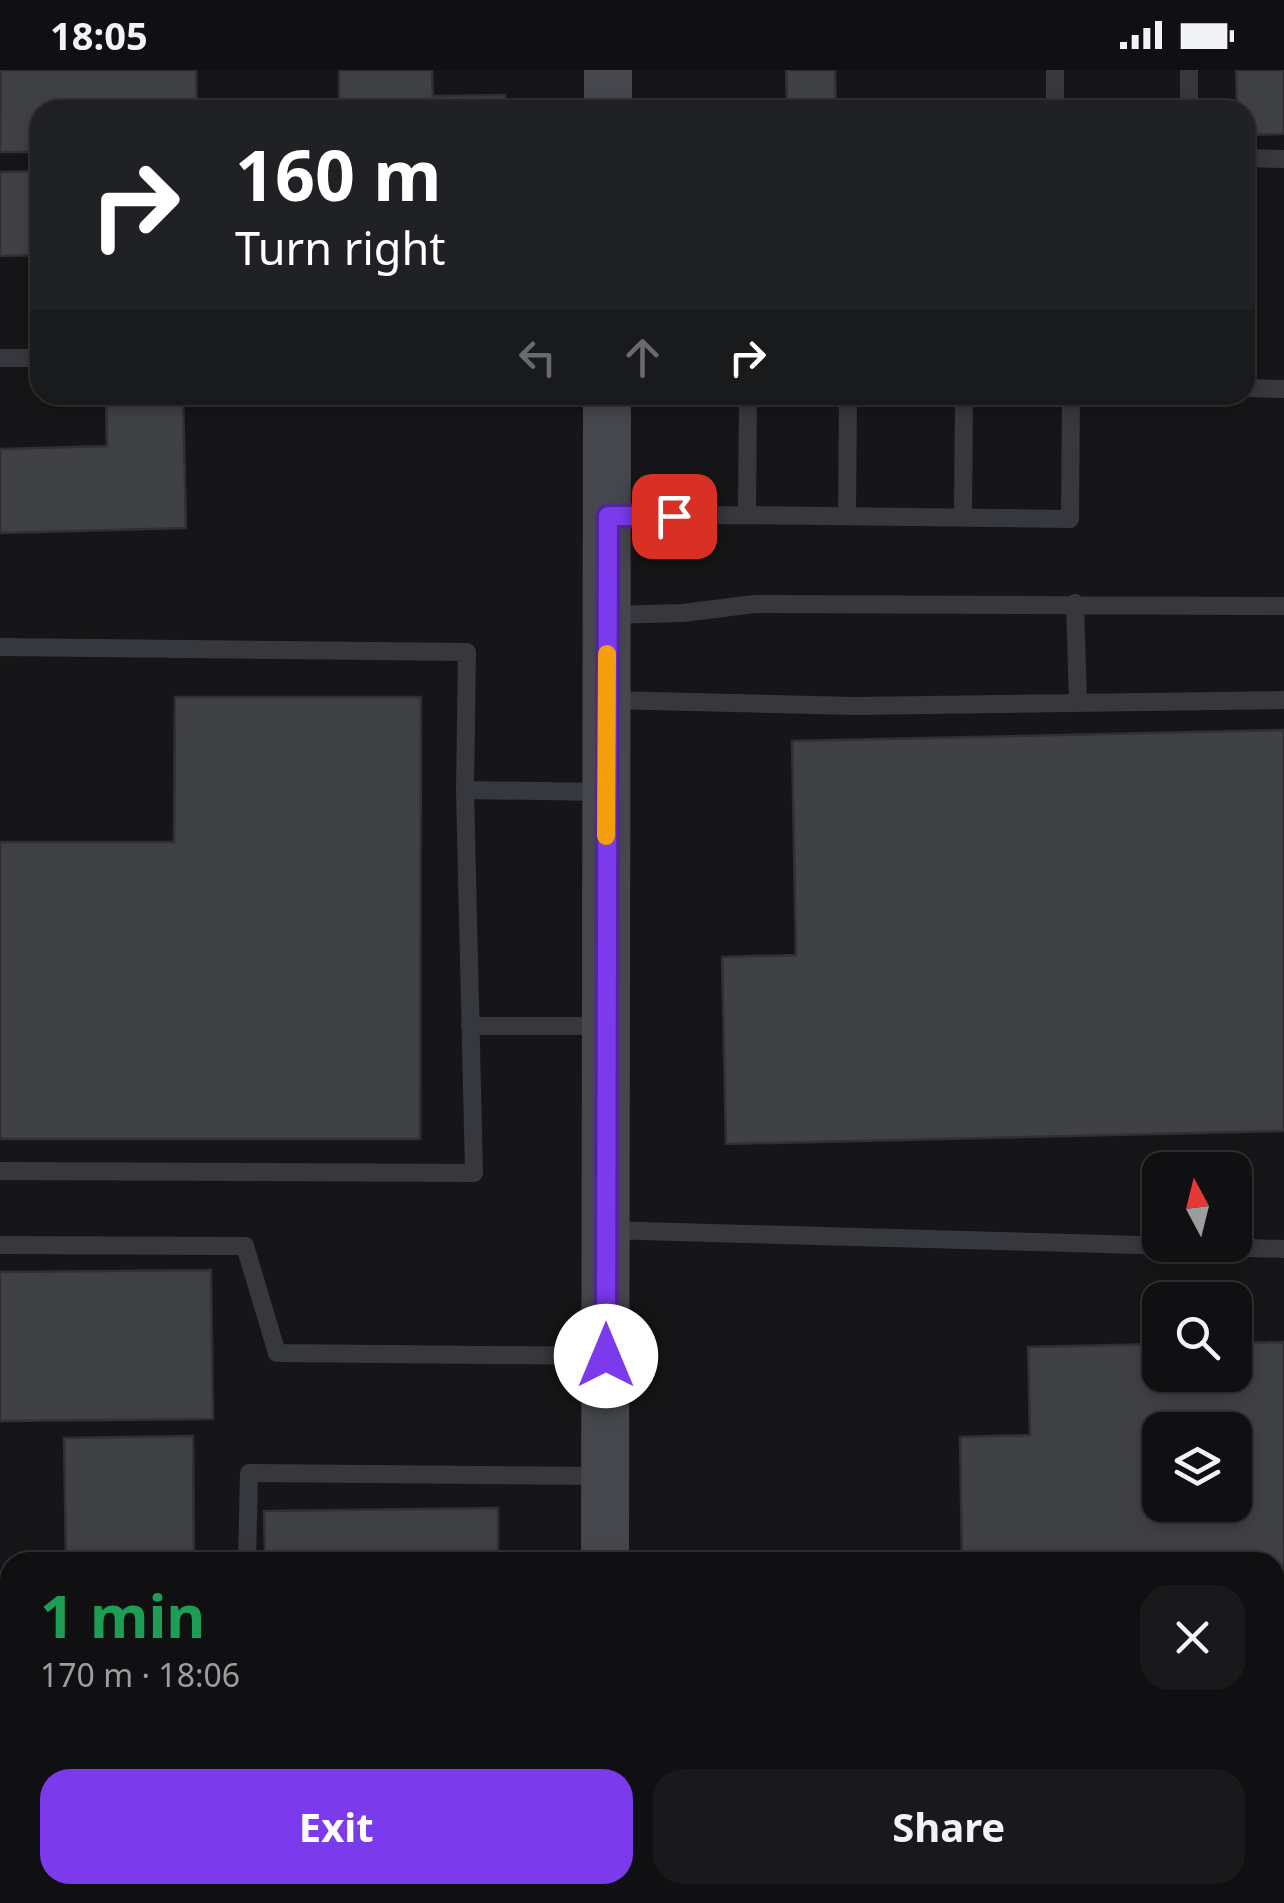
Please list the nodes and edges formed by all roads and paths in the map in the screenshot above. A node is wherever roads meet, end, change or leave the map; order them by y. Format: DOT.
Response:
graph roads {
  1 [pos="608,70"];
  2 [pos="1055,70"];
  3 [pos="1189,70"];
  4 [pos="608,100"];
  5 [pos="1055,100"];
  6 [pos="1189,100"];
  7 [pos="1255,158"];
  8 [pos="1284,159"];
  9 [pos="0,358"];
  10 [pos="30,358"];
  11 [pos="1255,388"];
  12 [pos="1284,389"];
  13 [pos="608,405"];
  14 [pos="748,405"];
  15 [pos="848,405"];
  16 [pos="964,405"];
  17 [pos="1071,405"];
  18 [pos="747,515"];
  19 [pos="608,516"];
  20 [pos="847,516"];
  21 [pos="963,517"];
  22 [pos="1075,603"];
  23 [pos="1284,606"];
  24 [pos="607,615"];
  25 [pos="0,646"];
  26 [pos="607,700"];
  27 [pos="1284,700"];
  28 [pos="1078,702"];
  29 [pos="466,790"];
  30 [pos="606,792"];
  31 [pos="470,1026"];
  32 [pos="606,1026"];
  33 [pos="0,1171"];
  34 [pos="605,1230"];
  35 [pos="0,1245"];
  36 [pos="1284,1249"];
  37 [pos="606,1356"];
  38 [pos="605,1476"];
  39 [pos="248,1552"];
  40 [pos="605,1552"];
  1 -- 4 [label="main road"];
  2 -- 5 [label="lane"];
  3 -- 6 [label="lane"];
  7 -- 8 [label="lane"];
  9 -- 10 [label="lane"];
  11 -- 12 [label="lane"];
  13 -- 19 [label="main road"];
  14 -- 18 [label="lane"];
  15 -- 20 [label="lane"];
  16 -- 21 [label="lane"];
  17 -- 21 [label="lane"];
  18 -- 19 [label="lane"];
  18 -- 20 [label="lane"];
  19 -- 24 [label="main road"];
  20 -- 21 [label="lane"];
  22 -- 23 [label="lane"];
  22 -- 24 [label="lane"];
  22 -- 28 [label="lane"];
  24 -- 26 [label="main road"];
  25 -- 29 [label="lane"];
  26 -- 28 [label="lane"];
  26 -- 30 [label="main road"];
  27 -- 28 [label="lane"];
  29 -- 30 [label="lane"];
  29 -- 31 [label="lane"];
  30 -- 32 [label="main road"];
  31 -- 32 [label="lane"];
  31 -- 33 [label="lane"];
  32 -- 34 [label="main road"];
  34 -- 36 [label="lane"];
  34 -- 37 [label="main road"];
  35 -- 37 [label="lane"];
  37 -- 38 [label="main road"];
  38 -- 39 [label="lane"];
  38 -- 40 [label="main road"];
}
